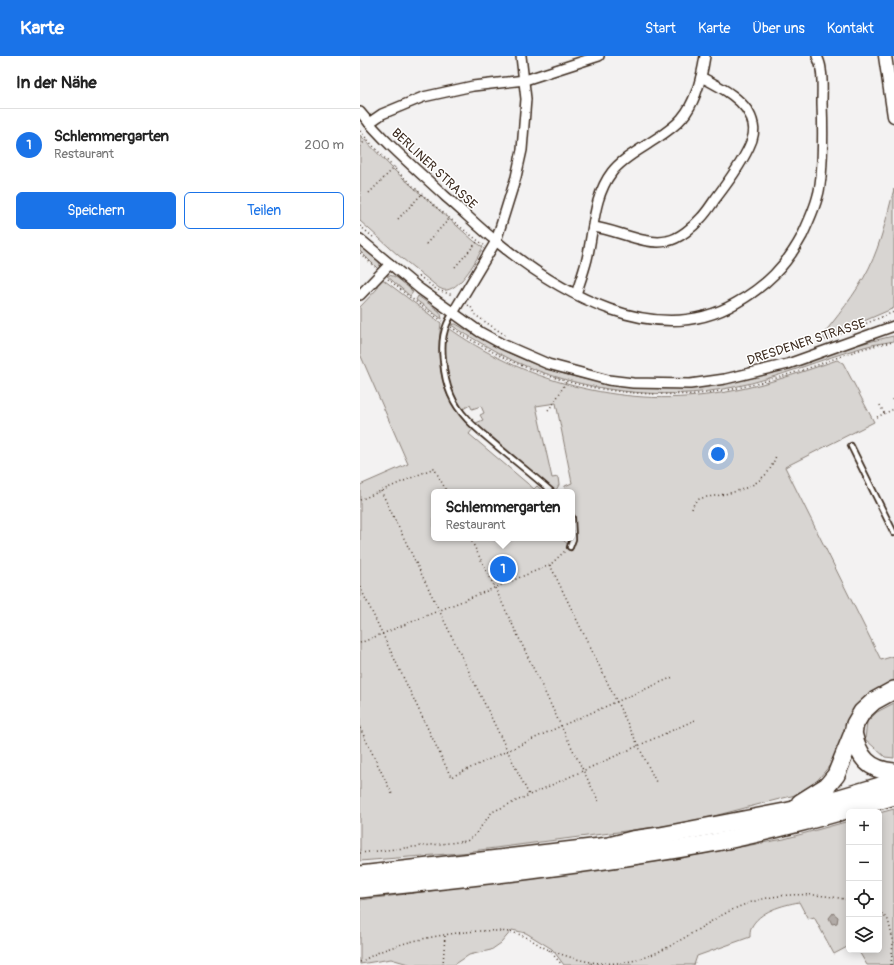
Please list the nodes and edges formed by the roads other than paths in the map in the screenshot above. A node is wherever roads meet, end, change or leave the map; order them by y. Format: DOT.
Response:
graph roads {
  1 [pos="521,56"];
  2 [pos="599,56"];
  3 [pos="705,56"];
  4 [pos="817,56"];
  5 [pos="885,56"];
  6 [pos="701,77"];
  7 [pos="525,80"];
  8 [pos="360,112"];
  9 [pos="894,116"];
  10 [pos="369,123"];
  11 [pos="592,227"];
  12 [pos="360,239"];
  13 [pos="496,241"];
  14 [pos="390,264"];
  15 [pos="576,294"];
  16 [pos="360,295"];
  17 [pos="453,313"];
  18 [pos="894,326"];
  19 [pos="852,446"];
  20 [pos="548,489"];
  21 [pos="894,533"];
  22 [pos="572,541"];
  23 [pos="570,547"];
  24 [pos="894,690"];
  25 [pos="853,733"];
  26 [pos="894,772"];
  27 [pos="894,782"];
  28 [pos="894,796"];
  29 [pos="784,812"];
  30 [pos="360,875"];
  31 [pos="360,889"];
  1 -- 7 [label="street"];
  2 -- 7 [label="street"];
  3 -- 6 [label="street"];
  4 -- 15 [label="street, BERLINER STRASSE"];
  5 -- 9 [label="street"];
  6 -- 11 [label="street"];
  6 -- 11 [label="street"];
  7 -- 10 [label="street"];
  7 -- 13 [label="street"];
  8 -- 10 [label="street, BERLINER STRASSE"];
  10 -- 13 [label="street, BERLINER STRASSE"];
  11 -- 15 [label="street"];
  12 -- 14 [label="street, DRESDENER STRASSE"];
  13 -- 15 [label="street, BERLINER STRASSE"];
  13 -- 17 [label="street"];
  14 -- 16 [label="street"];
  14 -- 17 [label="street, DRESDENER STRASSE"];
  17 -- 18 [label="street, DRESDENER STRASSE"];
  17 -- 20 [label="lane"];
  19 -- 21 [label="lane"];
  22 -- 23 [label="lane"];
  24 -- 25 [label="highway"];
  25 -- 26 [label="highway"];
  25 -- 29 [label="highway"];
  27 -- 29 [label="highway"];
  28 -- 31 [label="highway"];
  29 -- 30 [label="highway"];
}
